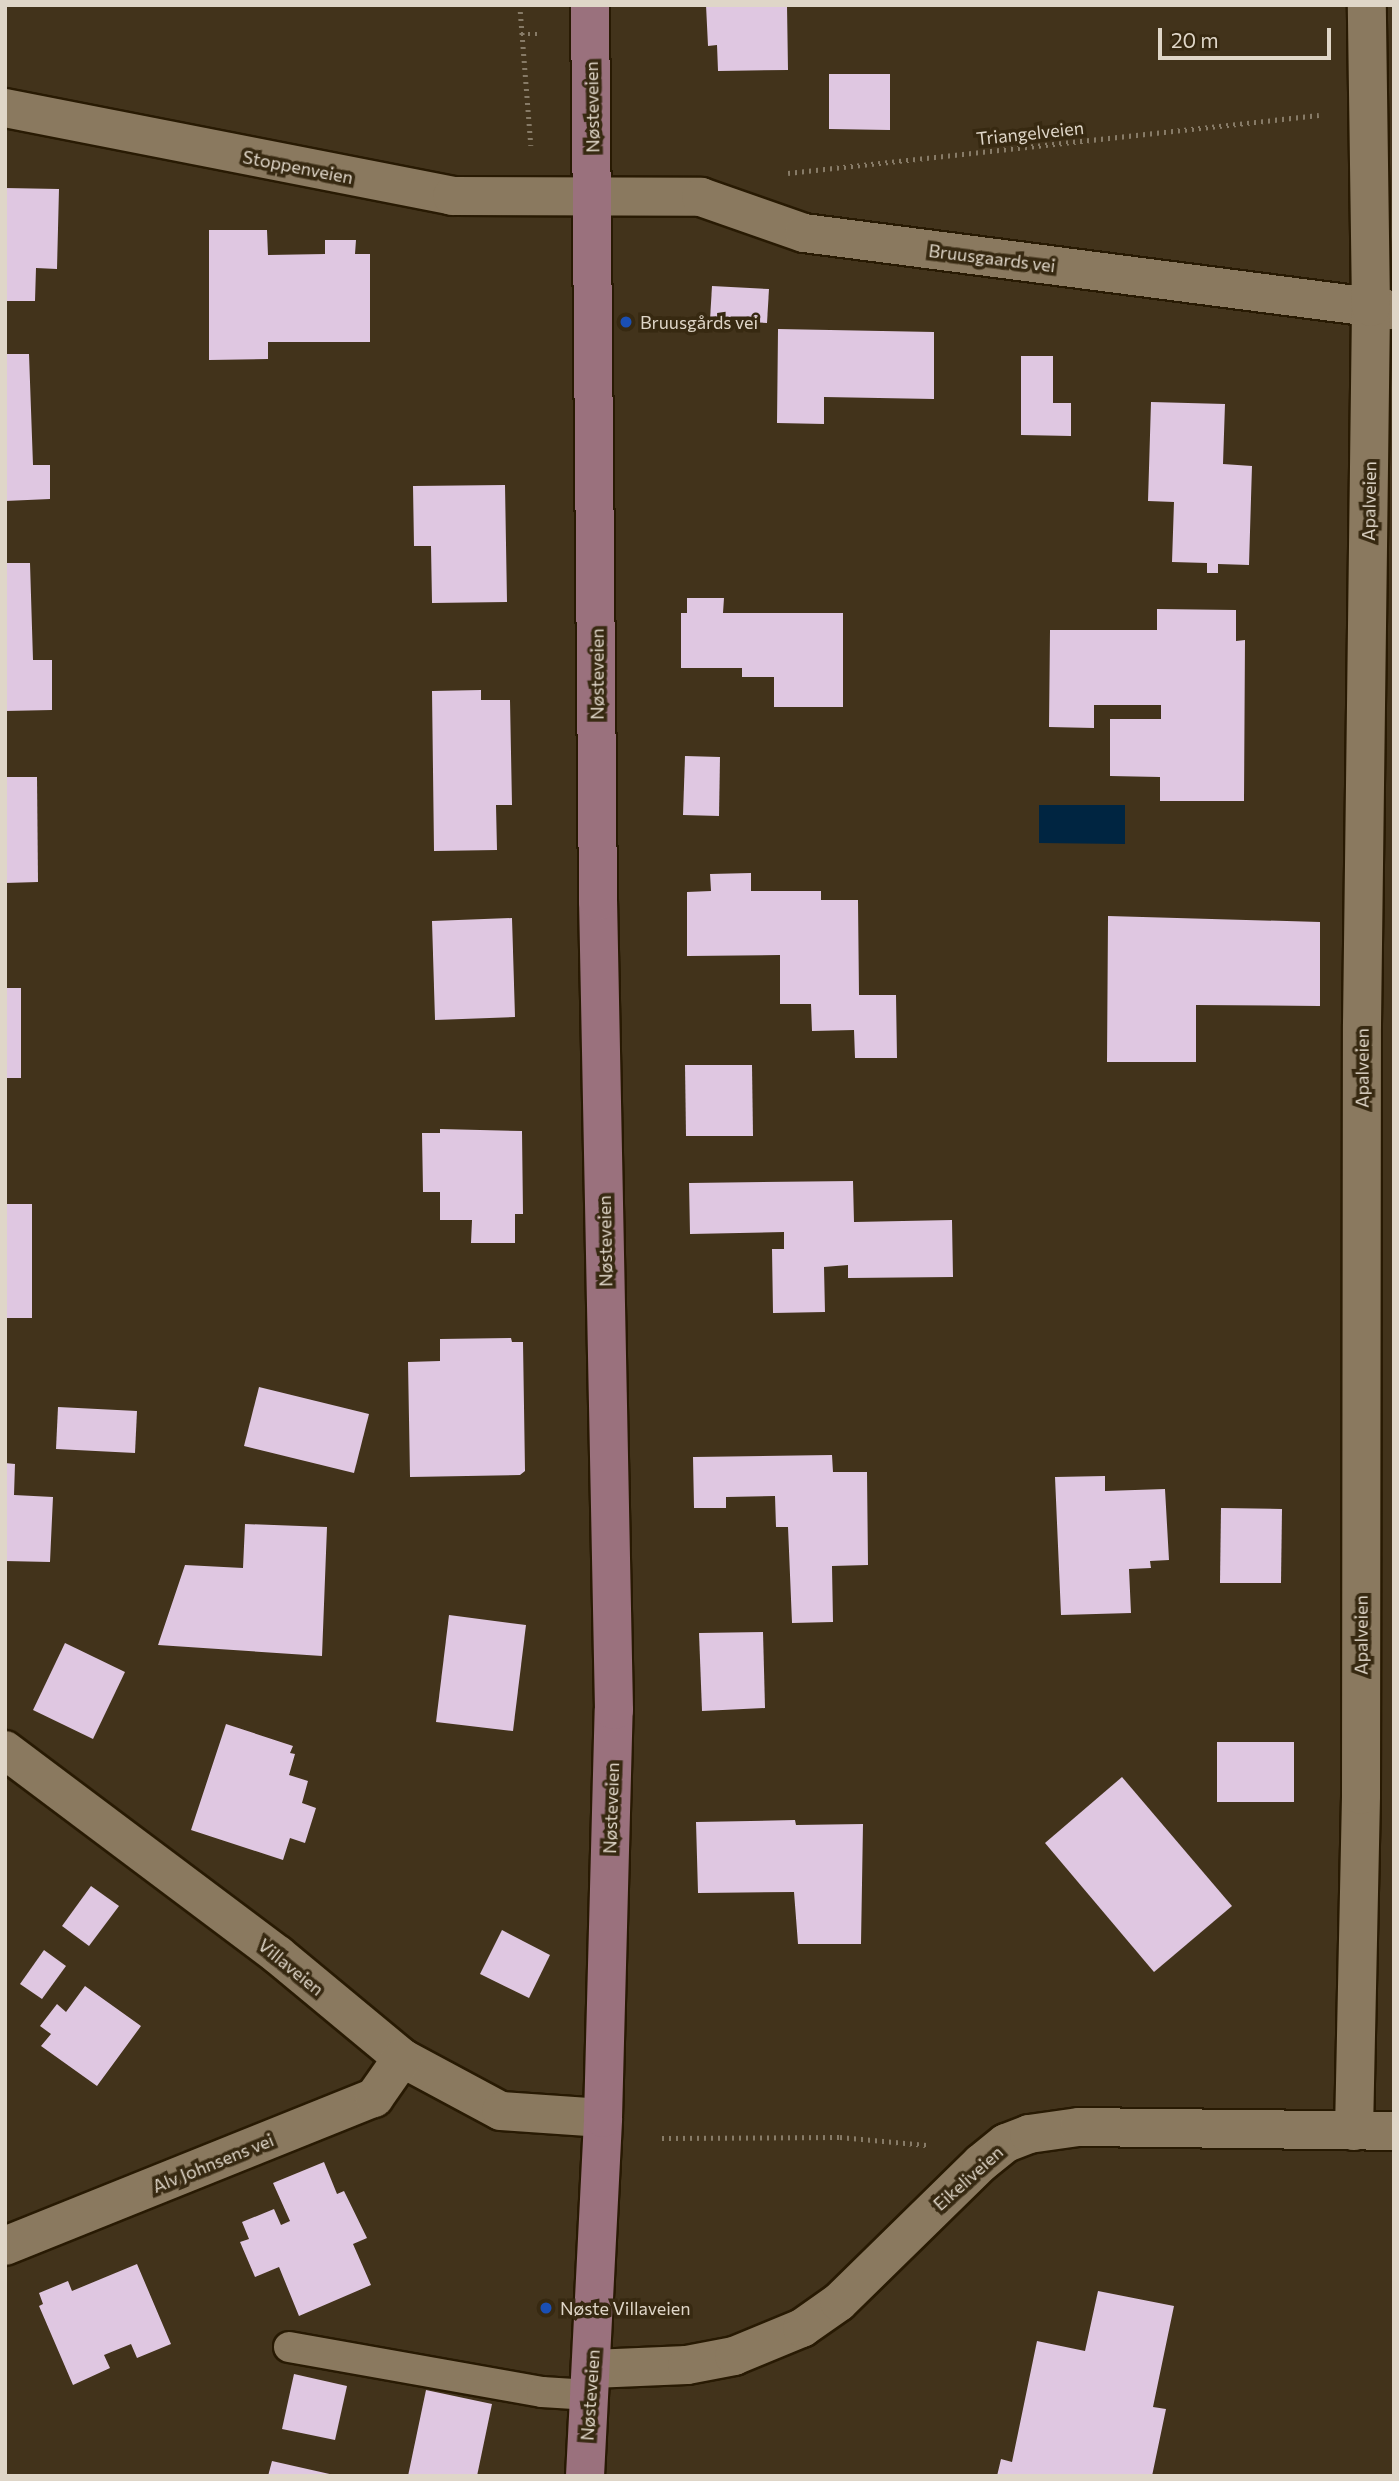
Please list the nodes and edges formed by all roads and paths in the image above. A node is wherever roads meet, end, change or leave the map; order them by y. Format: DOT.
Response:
graph roads {
  1 [pos="520,5"];
  2 [pos="590,5"];
  3 [pos="1367,5"];
  4 [pos="5,108"];
  5 [pos="1366,109"];
  6 [pos="779,174"];
  7 [pos="536,195"];
  8 [pos="594,195"];
  9 [pos="1382,309"];
  10 [pos="5,1750"];
  11 [pos="402,2057"];
  12 [pos="603,2118"];
  13 [pos="1354,2131"];
  14 [pos="1394,2131"];
  15 [pos="662,2138"];
  16 [pos="1006,2143"];
  17 [pos="5,2246"];
  18 [pos="289,2347"];
  19 [pos="591,2382"];
  20 [pos="585,2476"];
  1 -- 7 [label="path"];
  2 -- 8 [label="main road, Nøsteveien"];
  3 -- 5 [label="street, Apalveien"];
  4 -- 7 [label="street, Stoppenveien"];
  5 -- 6 [label="path, Triangelveien"];
  5 -- 9 [label="street, Apalveien"];
  7 -- 8 [label="street, Stoppenveien"];
  8 -- 9 [label="street, Bruusgaards vei"];
  8 -- 12 [label="main road, Nøsteveien"];
  9 -- 13 [label="street, Apalveien"];
  10 -- 11 [label="street, Villaveien"];
  11 -- 12 [label="street, Villaveien"];
  11 -- 17 [label="street, Alv Johnsens vei"];
  12 -- 19 [label="main road, Nøsteveien"];
  13 -- 14 [label="street, Eikeliveien"];
  13 -- 16 [label="street, Eikeliveien"];
  15 -- 16 [label="path"];
  16 -- 19 [label="street, Eikeliveien"];
  18 -- 19 [label="lane"];
  19 -- 20 [label="main road, Nøsteveien"];
}
